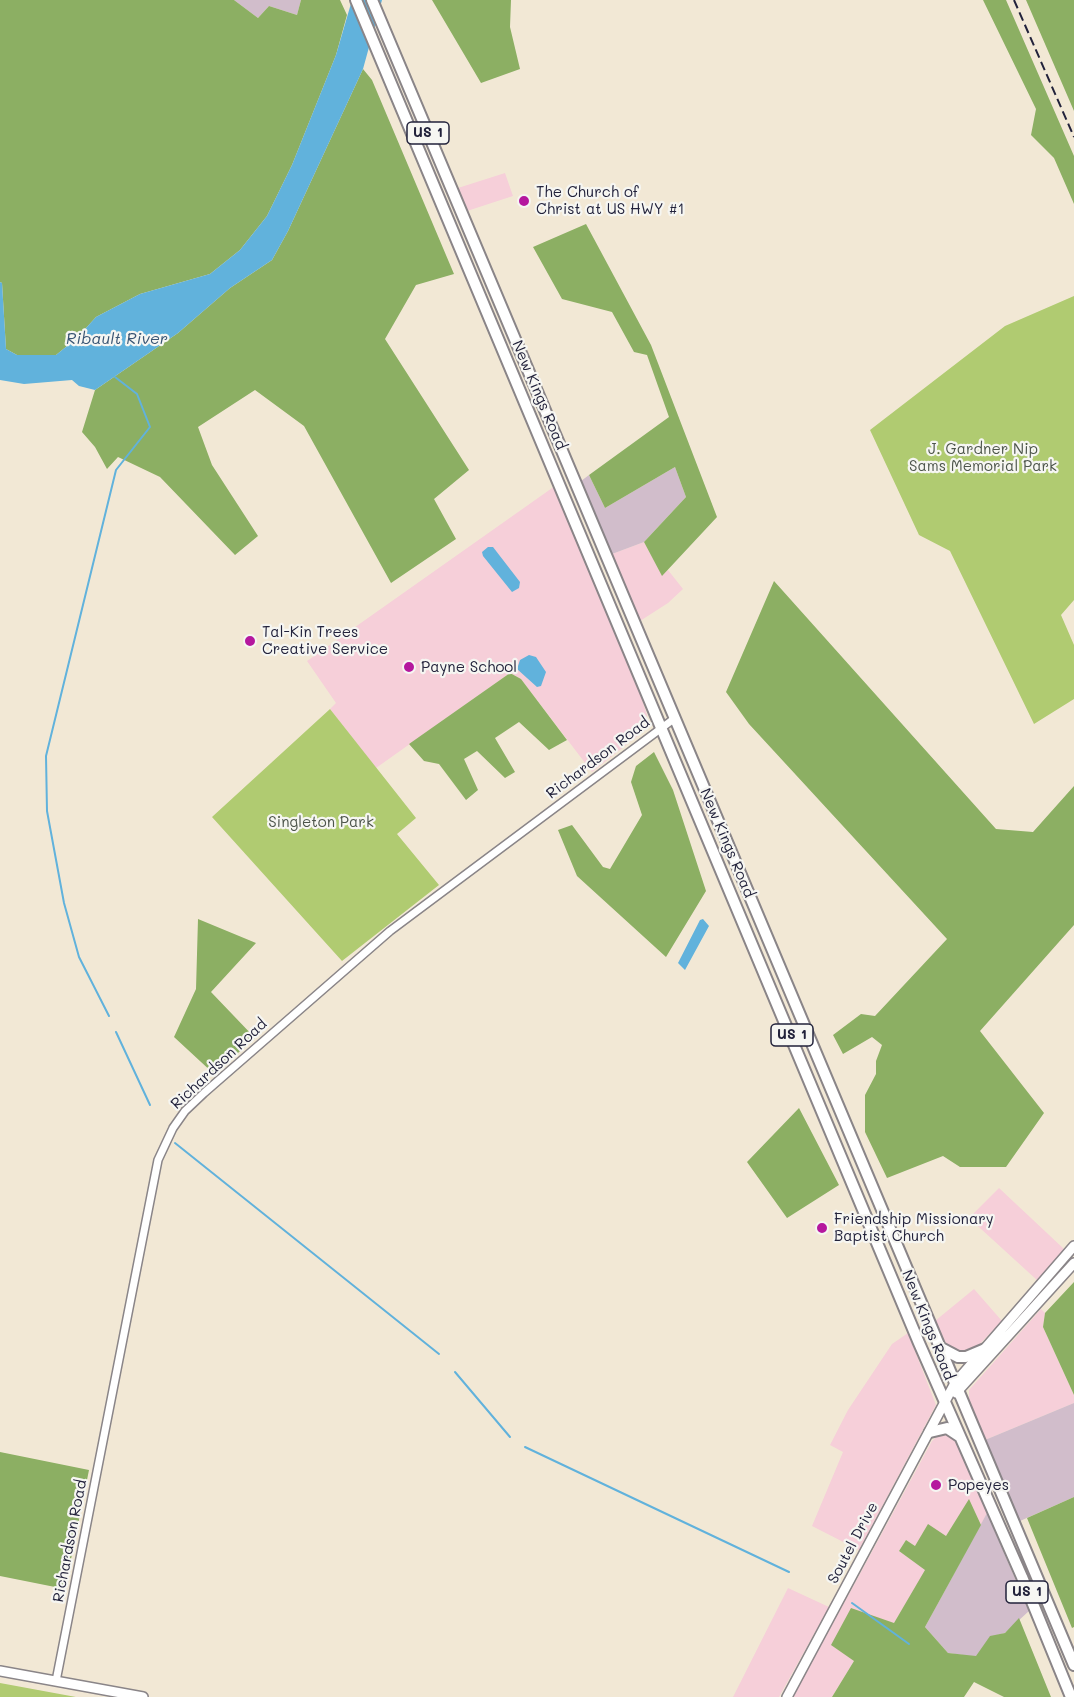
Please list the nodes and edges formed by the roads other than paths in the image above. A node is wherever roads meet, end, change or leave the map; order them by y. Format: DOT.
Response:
graph roads {
  1 [pos="356,0"];
  2 [pos="372,0"];
  3 [pos="675,718"];
  4 [pos="663,727"];
  5 [pos="1074,1246"];
  6 [pos="1074,1263"];
  7 [pos="940,1348"];
  8 [pos="984,1349"];
  9 [pos="957,1387"];
  10 [pos="945,1403"];
  11 [pos="930,1432"];
  12 [pos="959,1436"];
  13 [pos="1074,1665"];
  14 [pos="0,1671"];
  15 [pos="56,1682"];
  16 [pos="143,1697"];
  17 [pos="787,1697"];
  18 [pos="1071,1697"];
  1 -- 4 [label="highway, New Kings Road / US 1"];
  2 -- 3 [label="highway, New Kings Road / US 1"];
  3 -- 4 [label="street, Richardson Road"];
  3 -- 7 [label="highway, New Kings Road / US 1"];
  4 -- 10 [label="highway, New Kings Road / US 1"];
  4 -- 15 [label="street, Richardson Road"];
  5 -- 8 [label="main road, Soutel Drive"];
  6 -- 9 [label="main road, Soutel Drive"];
  7 -- 8 [label="highway"];
  7 -- 9 [label="highway, New Kings Road / US 1"];
  8 -- 9 [label="main road, Soutel Drive"];
  9 -- 10 [label="main road, Soutel Drive"];
  9 -- 13 [label="highway, New Kings Road / US 1"];
  10 -- 11 [label="main road, Soutel Drive"];
  10 -- 12 [label="highway, New Kings Road / US 1"];
  11 -- 12 [label="highway"];
  11 -- 17 [label="main road, Soutel Drive"];
  12 -- 18 [label="highway, New Kings Road / US 1"];
  14 -- 15 [label="main road"];
  15 -- 16 [label="main road"];
}
